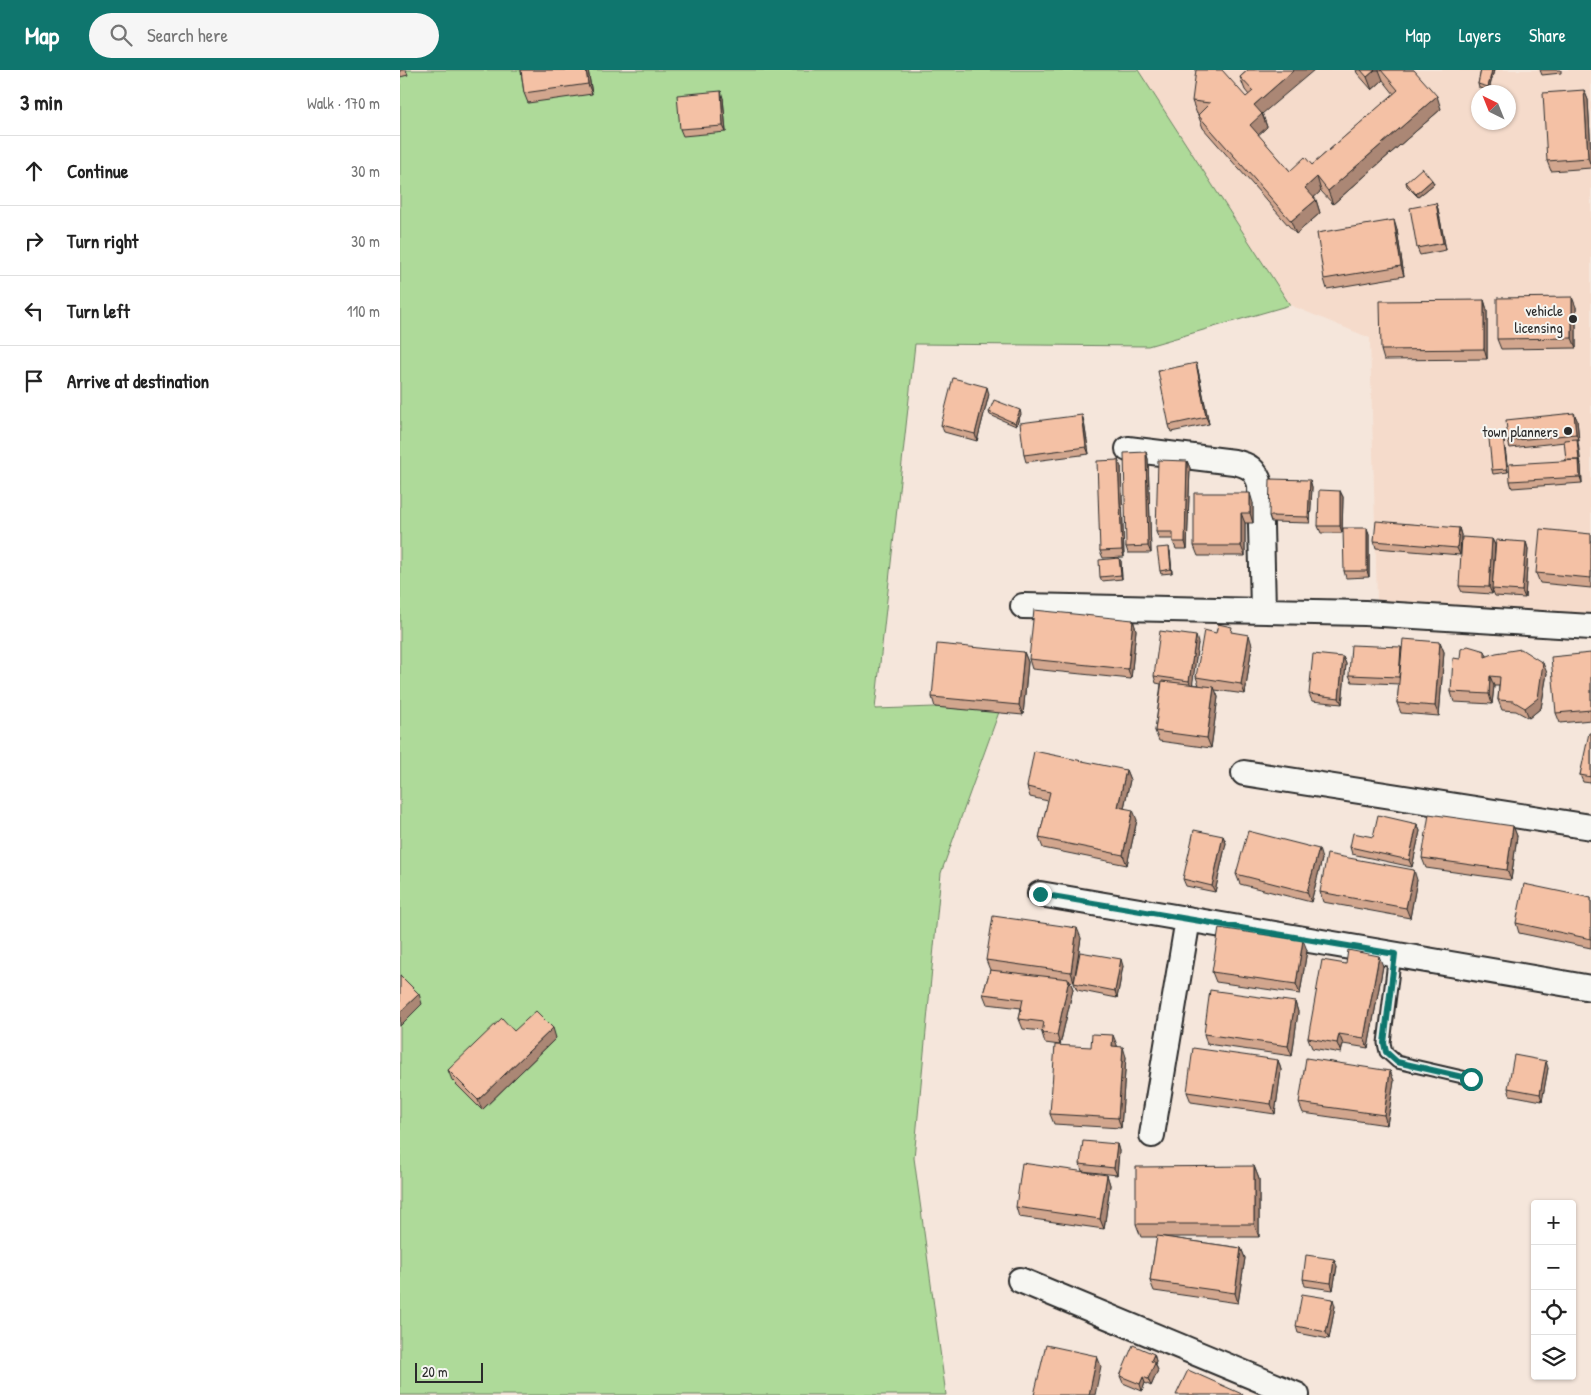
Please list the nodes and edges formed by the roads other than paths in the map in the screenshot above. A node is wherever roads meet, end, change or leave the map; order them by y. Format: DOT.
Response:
graph roads {
  1 [pos="1128,449"];
  2 [pos="1022,606"];
  3 [pos="1263,610"];
  4 [pos="1591,627"];
  5 [pos="1244,773"];
  6 [pos="1591,827"];
  7 [pos="1040,894"];
  8 [pos="1188,919"];
  9 [pos="1395,954"];
  10 [pos="1591,988"];
  11 [pos="1471,1079"];
  12 [pos="1152,1135"];
  13 [pos="1020,1280"];
  14 [pos="1297,1395"];
  1 -- 3 [label="street"];
  2 -- 3 [label="street"];
  3 -- 4 [label="street"];
  5 -- 6 [label="street"];
  7 -- 8 [label="street"];
  8 -- 9 [label="street"];
  8 -- 12 [label="street"];
  9 -- 10 [label="street"];
  9 -- 11 [label="lane"];
  13 -- 14 [label="street"];
}
